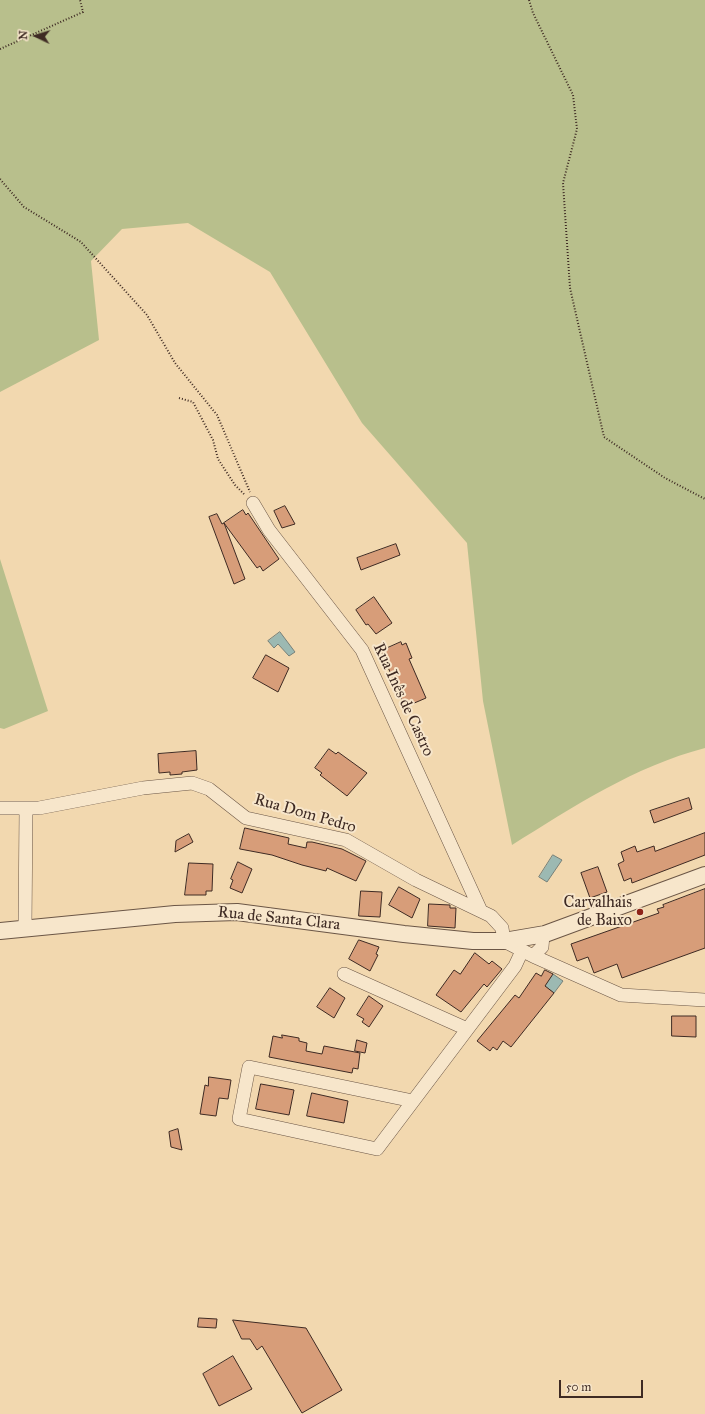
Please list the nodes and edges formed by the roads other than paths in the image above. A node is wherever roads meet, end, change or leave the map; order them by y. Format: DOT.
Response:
graph roads {
  1 [pos="253,503"];
  2 [pos="0,808"];
  3 [pos="26,808"];
  4 [pos="705,875"];
  5 [pos="480,909"];
  6 [pos="24,929"];
  7 [pos="0,931"];
  8 [pos="543,935"];
  9 [pos="507,941"];
  10 [pos="528,953"];
  11 [pos="344,974"];
  12 [pos="705,1000"];
  13 [pos="467,1029"];
  14 [pos="413,1101"];
  1 -- 5 [label="street, Rua Inês de Castro"];
  2 -- 3 [label="street, Rua Dom Pedro"];
  3 -- 5 [label="street, Rua Dom Pedro"];
  3 -- 6 [label="street"];
  4 -- 8 [label="street, Rua de Santa Clara"];
  5 -- 9 [label="street, Rua Dom Pedro"];
  6 -- 7 [label="street, Rua de Santa Clara"];
  6 -- 9 [label="street, Rua de Santa Clara"];
  8 -- 9 [label="street, Rua de Santa Clara"];
  8 -- 10 [label="street"];
  9 -- 10 [label="street"];
  10 -- 12 [label="street"];
  10 -- 13 [label="street"];
  11 -- 13 [label="street"];
  13 -- 14 [label="street"];
  14 -- 14 [label="street"];
}
